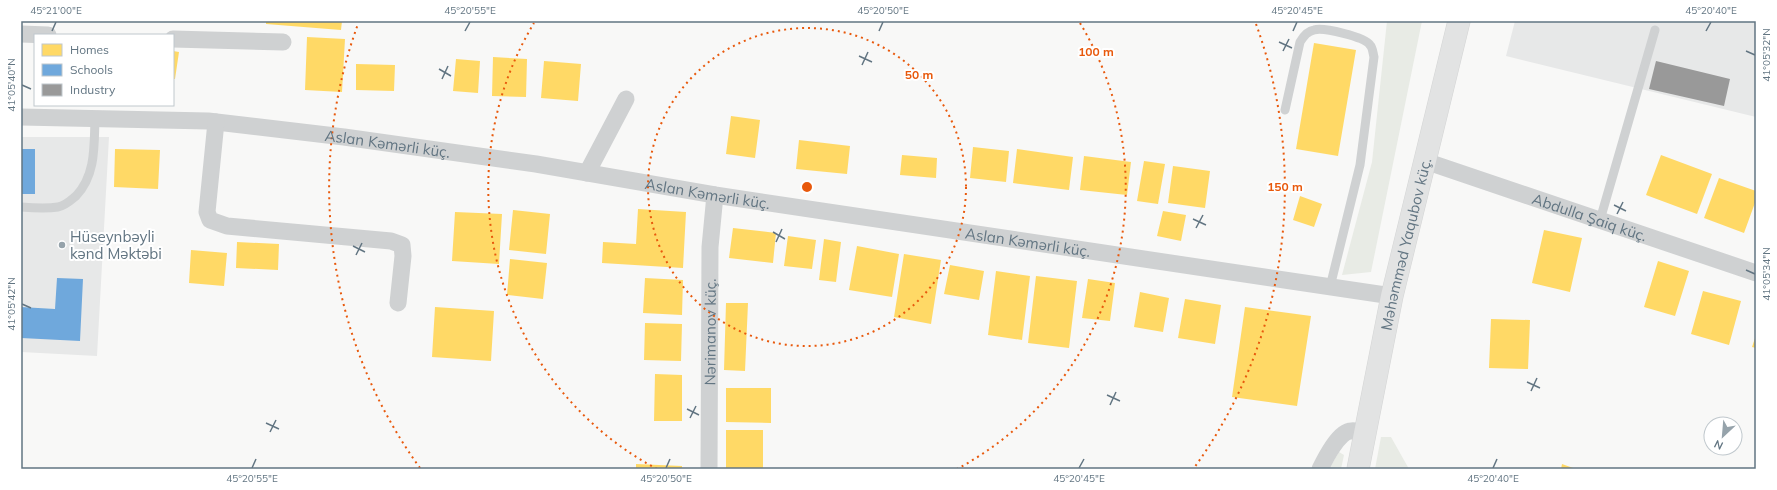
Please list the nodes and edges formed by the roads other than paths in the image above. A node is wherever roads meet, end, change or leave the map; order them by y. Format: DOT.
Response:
graph roads {
  1 [pos="1459,21"];
  2 [pos="1655,30"];
  3 [pos="21,34"];
  4 [pos="34,34"];
  5 [pos="174,39"];
  6 [pos="283,42"];
  7 [pos="626,99"];
  8 [pos="1285,110"];
  9 [pos="21,117"];
  10 [pos="95,118"];
  11 [pos="216,122"];
  12 [pos="1424,160"];
  13 [pos="587,173"];
  14 [pos="715,195"];
  15 [pos="21,207"];
  16 [pos="1600,220"];
  17 [pos="1756,273"];
  18 [pos="1330,287"];
  19 [pos="1392,296"];
  20 [pos="398,303"];
  21 [pos="1364,433"];
  22 [pos="709,469"];
  23 [pos="1320,469"];
  24 [pos="1358,469"];
  1 -- 12 [label="main road, Məhəmməd Yaqubov küç."];
  2 -- 16 [label="lane"];
  3 -- 4 [label="street"];
  5 -- 6 [label="street"];
  7 -- 13 [label="street"];
  8 -- 18 [label="lane"];
  9 -- 10 [label="street, Aslan Kəmərli küç."];
  10 -- 11 [label="street, Aslan Kəmərli küç."];
  10 -- 15 [label="lane"];
  11 -- 13 [label="street, Aslan Kəmərli küç."];
  11 -- 20 [label="street"];
  12 -- 16 [label="street, Abdulla Şaiq küç."];
  12 -- 19 [label="main road, Məhəmməd Yaqubov küç."];
  13 -- 14 [label="street, Aslan Kəmərli küç."];
  14 -- 18 [label="street, Aslan Kəmərli küç."];
  14 -- 22 [label="street, Nərimanov küç."];
  16 -- 17 [label="street, Abdulla Şaiq küç."];
  18 -- 19 [label="street, Aslan Kəmərli küç."];
  19 -- 21 [label="main road, Məhəmməd Yaqubov küç."];
  21 -- 23 [label="street"];
  21 -- 24 [label="main road, Məhəmməd Yaqubov küç."];
}
